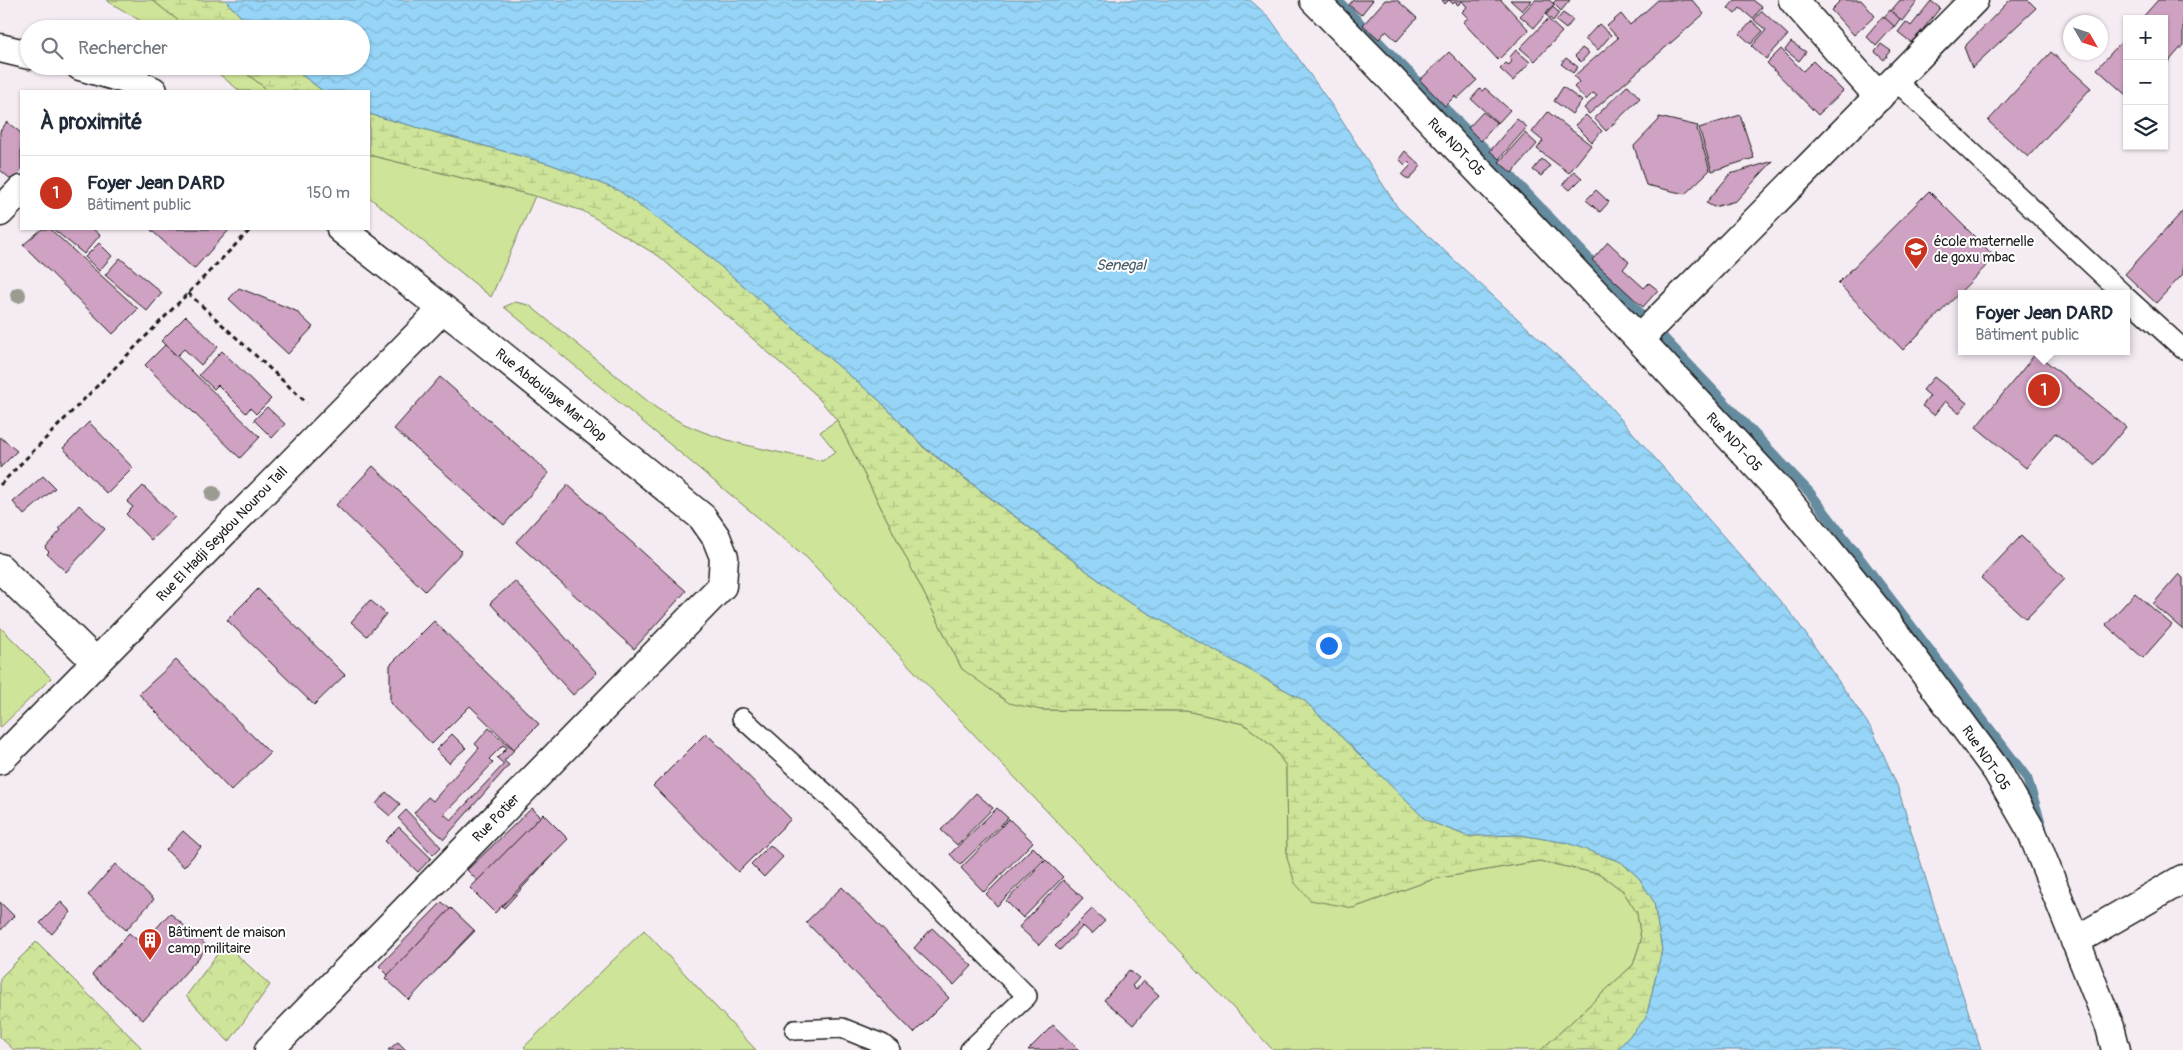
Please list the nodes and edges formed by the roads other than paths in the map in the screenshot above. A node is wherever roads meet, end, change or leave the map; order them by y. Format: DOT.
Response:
graph roads {
  1 [pos="1314,0"];
  2 [pos="1793,0"];
  3 [pos="1974,0"];
  4 [pos="0,48"];
  5 [pos="20,53"];
  6 [pos="102,75"];
  7 [pos="134,88"];
  8 [pos="1887,89"];
  9 [pos="20,191"];
  10 [pos="0,212"];
  11 [pos="342,230"];
  12 [pos="2118,290"];
  13 [pos="2130,301"];
  14 [pos="443,308"];
  15 [pos="1639,339"];
  16 [pos="2183,349"];
  17 [pos="0,568"];
  18 [pos="722,586"];
  19 [pos="96,662"];
  20 [pos="742,718"];
  21 [pos="0,760"];
  22 [pos="2183,879"];
  23 [pos="2075,942"];
  24 [pos="796,1030"];
  25 [pos="269,1050"];
  26 [pos="890,1050"];
  27 [pos="970,1050"];
  28 [pos="2116,1050"];
  1 -- 15 [label="street, Rue NDT-05"];
  2 -- 8 [label="street"];
  3 -- 8 [label="street"];
  4 -- 5 [label="street"];
  6 -- 7 [label="street"];
  8 -- 12 [label="lane"];
  8 -- 15 [label="street"];
  9 -- 10 [label="street"];
  11 -- 14 [label="street, Rue Abdoulaye Mar Diop"];
  13 -- 16 [label="lane"];
  14 -- 18 [label="street, Rue Abdoulaye Mar Diop"];
  14 -- 19 [label="street, Rue El Hadji Seydou Nourou Tall"];
  15 -- 23 [label="street, Rue NDT-05"];
  17 -- 19 [label="street"];
  18 -- 25 [label="street, Rue Potier"];
  19 -- 21 [label="street, Rue El Hadji Seydou Nourou Tall"];
  20 -- 27 [label="lane"];
  22 -- 23 [label="street"];
  23 -- 28 [label="street, Rue NDT-05"];
  24 -- 26 [label="lane"];
}
